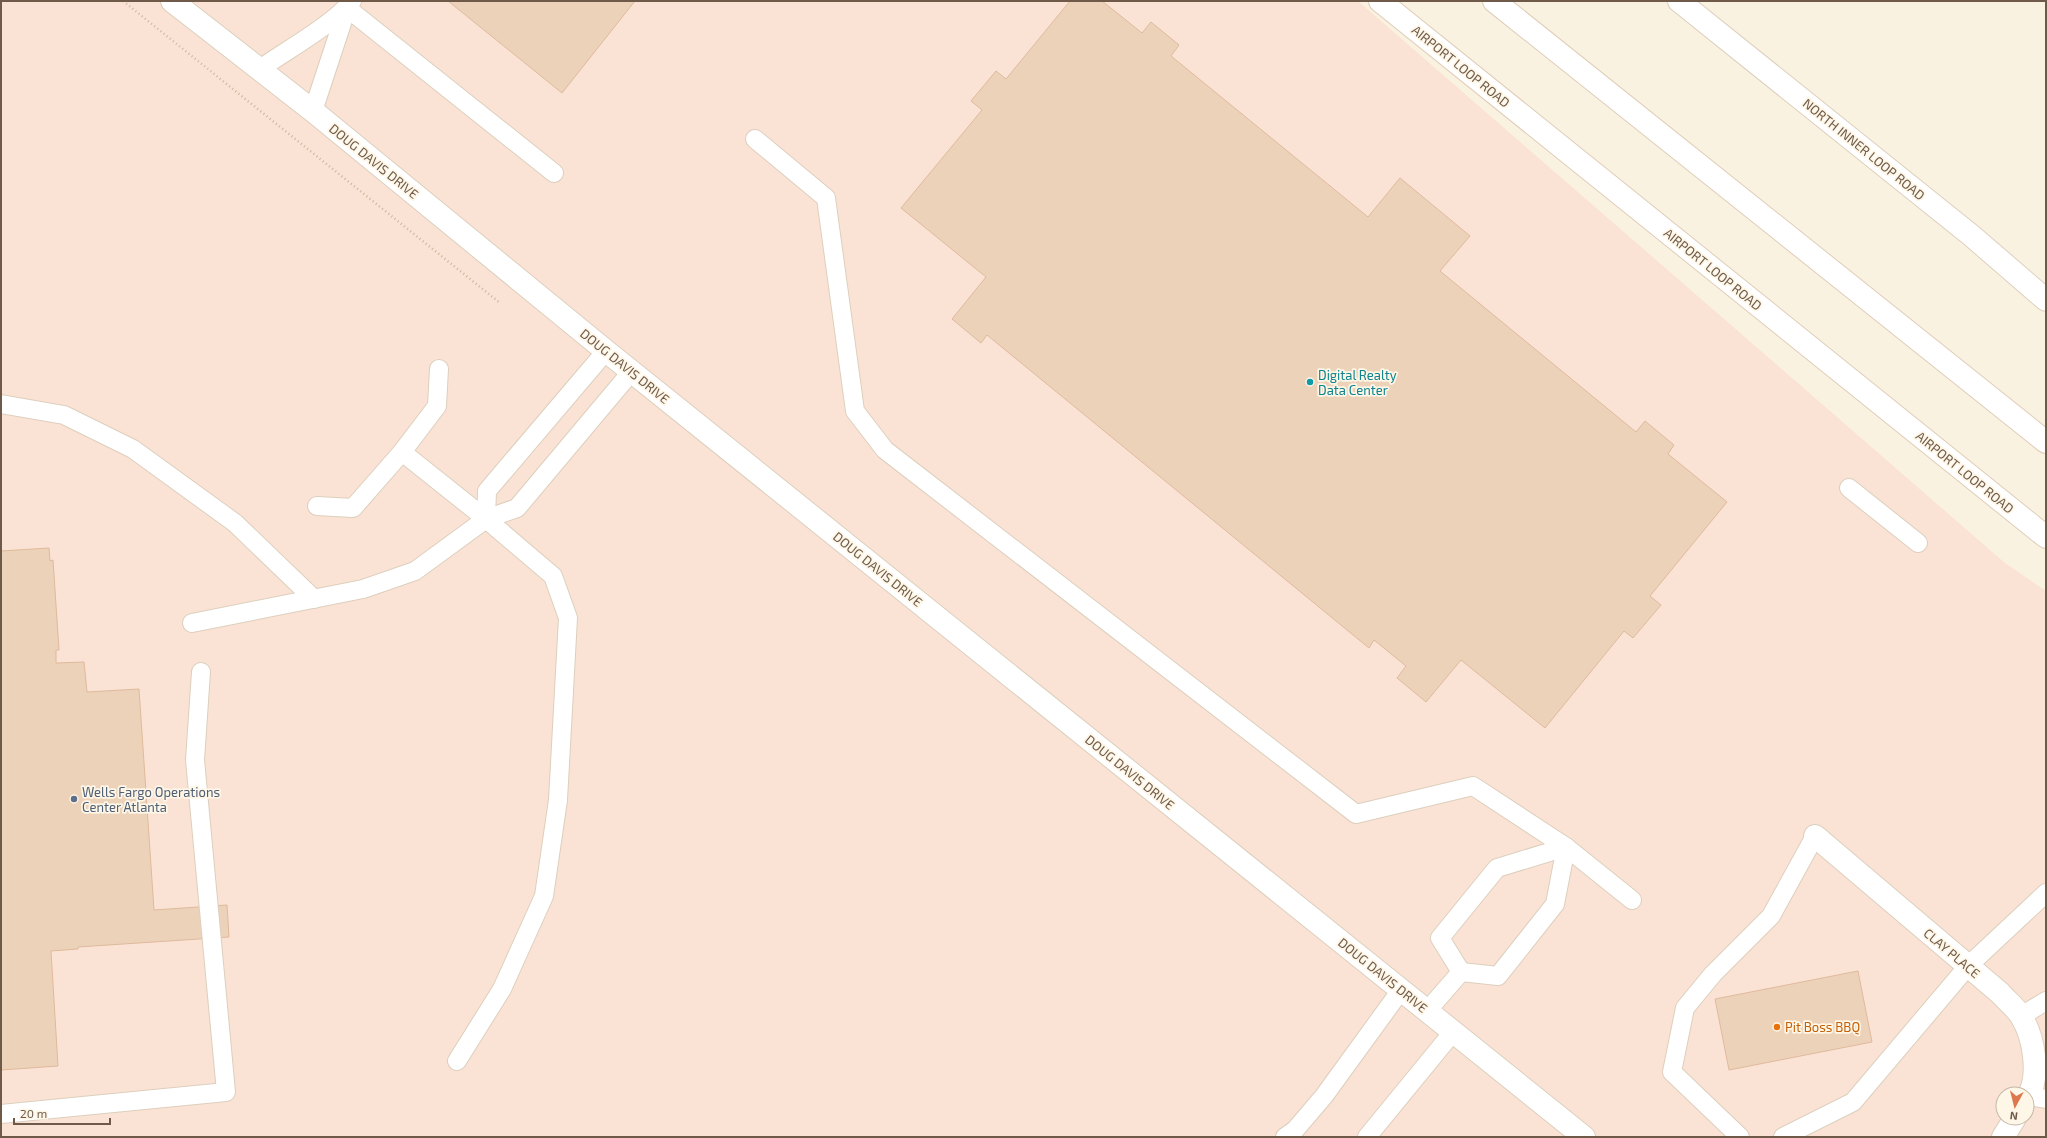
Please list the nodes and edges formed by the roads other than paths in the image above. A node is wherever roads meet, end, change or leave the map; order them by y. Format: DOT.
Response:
graph roads {
  1 [pos="172,1"];
  2 [pos="1380,1"];
  3 [pos="1494,1"];
  4 [pos="1679,1"];
  5 [pos="349,5"];
  6 [pos="260,69"];
  7 [pos="313,111"];
  8 [pos="755,139"];
  9 [pos="554,173"];
  10 [pos="2046,300"];
  11 [pos="606,351"];
  12 [pos="439,368"];
  13 [pos="632,372"];
  14 [pos="1,404"];
  15 [pos="2046,442"];
  16 [pos="402,452"];
  17 [pos="1849,488"];
  18 [pos="317,506"];
  19 [pos="486,518"];
  20 [pos="2046,537"];
  21 [pos="1918,543"];
  22 [pos="314,599"];
  23 [pos="192,623"];
  24 [pos="201,672"];
  25 [pos="1815,836"];
  26 [pos="1566,847"];
  27 [pos="2046,893"];
  28 [pos="1632,900"];
  29 [pos="1968,966"];
  30 [pos="1461,972"];
  31 [pos="1401,990"];
  32 [pos="2046,1001"];
  33 [pos="1427,1011"];
  34 [pos="2021,1016"];
  35 [pos="1453,1032"];
  36 [pos="457,1061"];
  37 [pos="2034,1086"];
  38 [pos="1,1114"];
  39 [pos="2010,1126"];
  40 [pos="1572,1134"];
  41 [pos="1285,1137"];
  42 [pos="1367,1137"];
  43 [pos="1740,1137"];
  44 [pos="1783,1137"];
  45 [pos="2003,1137"];
  1 -- 6 [label="street, DOUG DAVIS DRIVE"];
  2 -- 20 [label="street, AIRPORT LOOP ROAD"];
  3 -- 15 [label="street"];
  4 -- 10 [label="street, NORTH INNER LOOP ROAD"];
  5 -- 6 [label="lane"];
  5 -- 7 [label="lane"];
  5 -- 9 [label="lane"];
  6 -- 7 [label="street, DOUG DAVIS DRIVE"];
  7 -- 11 [label="street, DOUG DAVIS DRIVE"];
  8 -- 26 [label="lane"];
  11 -- 13 [label="street, DOUG DAVIS DRIVE"];
  11 -- 19 [label="lane"];
  12 -- 16 [label="lane"];
  13 -- 19 [label="lane"];
  13 -- 31 [label="street, DOUG DAVIS DRIVE"];
  14 -- 22 [label="lane"];
  16 -- 18 [label="lane"];
  16 -- 19 [label="lane"];
  17 -- 21 [label="lane"];
  19 -- 22 [label="lane"];
  19 -- 36 [label="lane"];
  22 -- 23 [label="lane"];
  24 -- 38 [label="lane"];
  25 -- 29 [label="street, CLAY PLACE"];
  25 -- 43 [label="lane"];
  26 -- 28 [label="lane"];
  26 -- 30 [label="lane"];
  26 -- 30 [label="lane"];
  27 -- 29 [label="lane"];
  29 -- 34 [label="street, CLAY PLACE"];
  29 -- 44 [label="lane"];
  30 -- 33 [label="lane"];
  31 -- 33 [label="street, DOUG DAVIS DRIVE"];
  31 -- 41 [label="lane"];
  32 -- 34 [label="lane"];
  33 -- 35 [label="street, DOUG DAVIS DRIVE"];
  34 -- 37 [label="street, CLAY PLACE"];
  35 -- 40 [label="street, DOUG DAVIS DRIVE"];
  35 -- 42 [label="lane"];
  39 -- 45 [label="street"];
}
